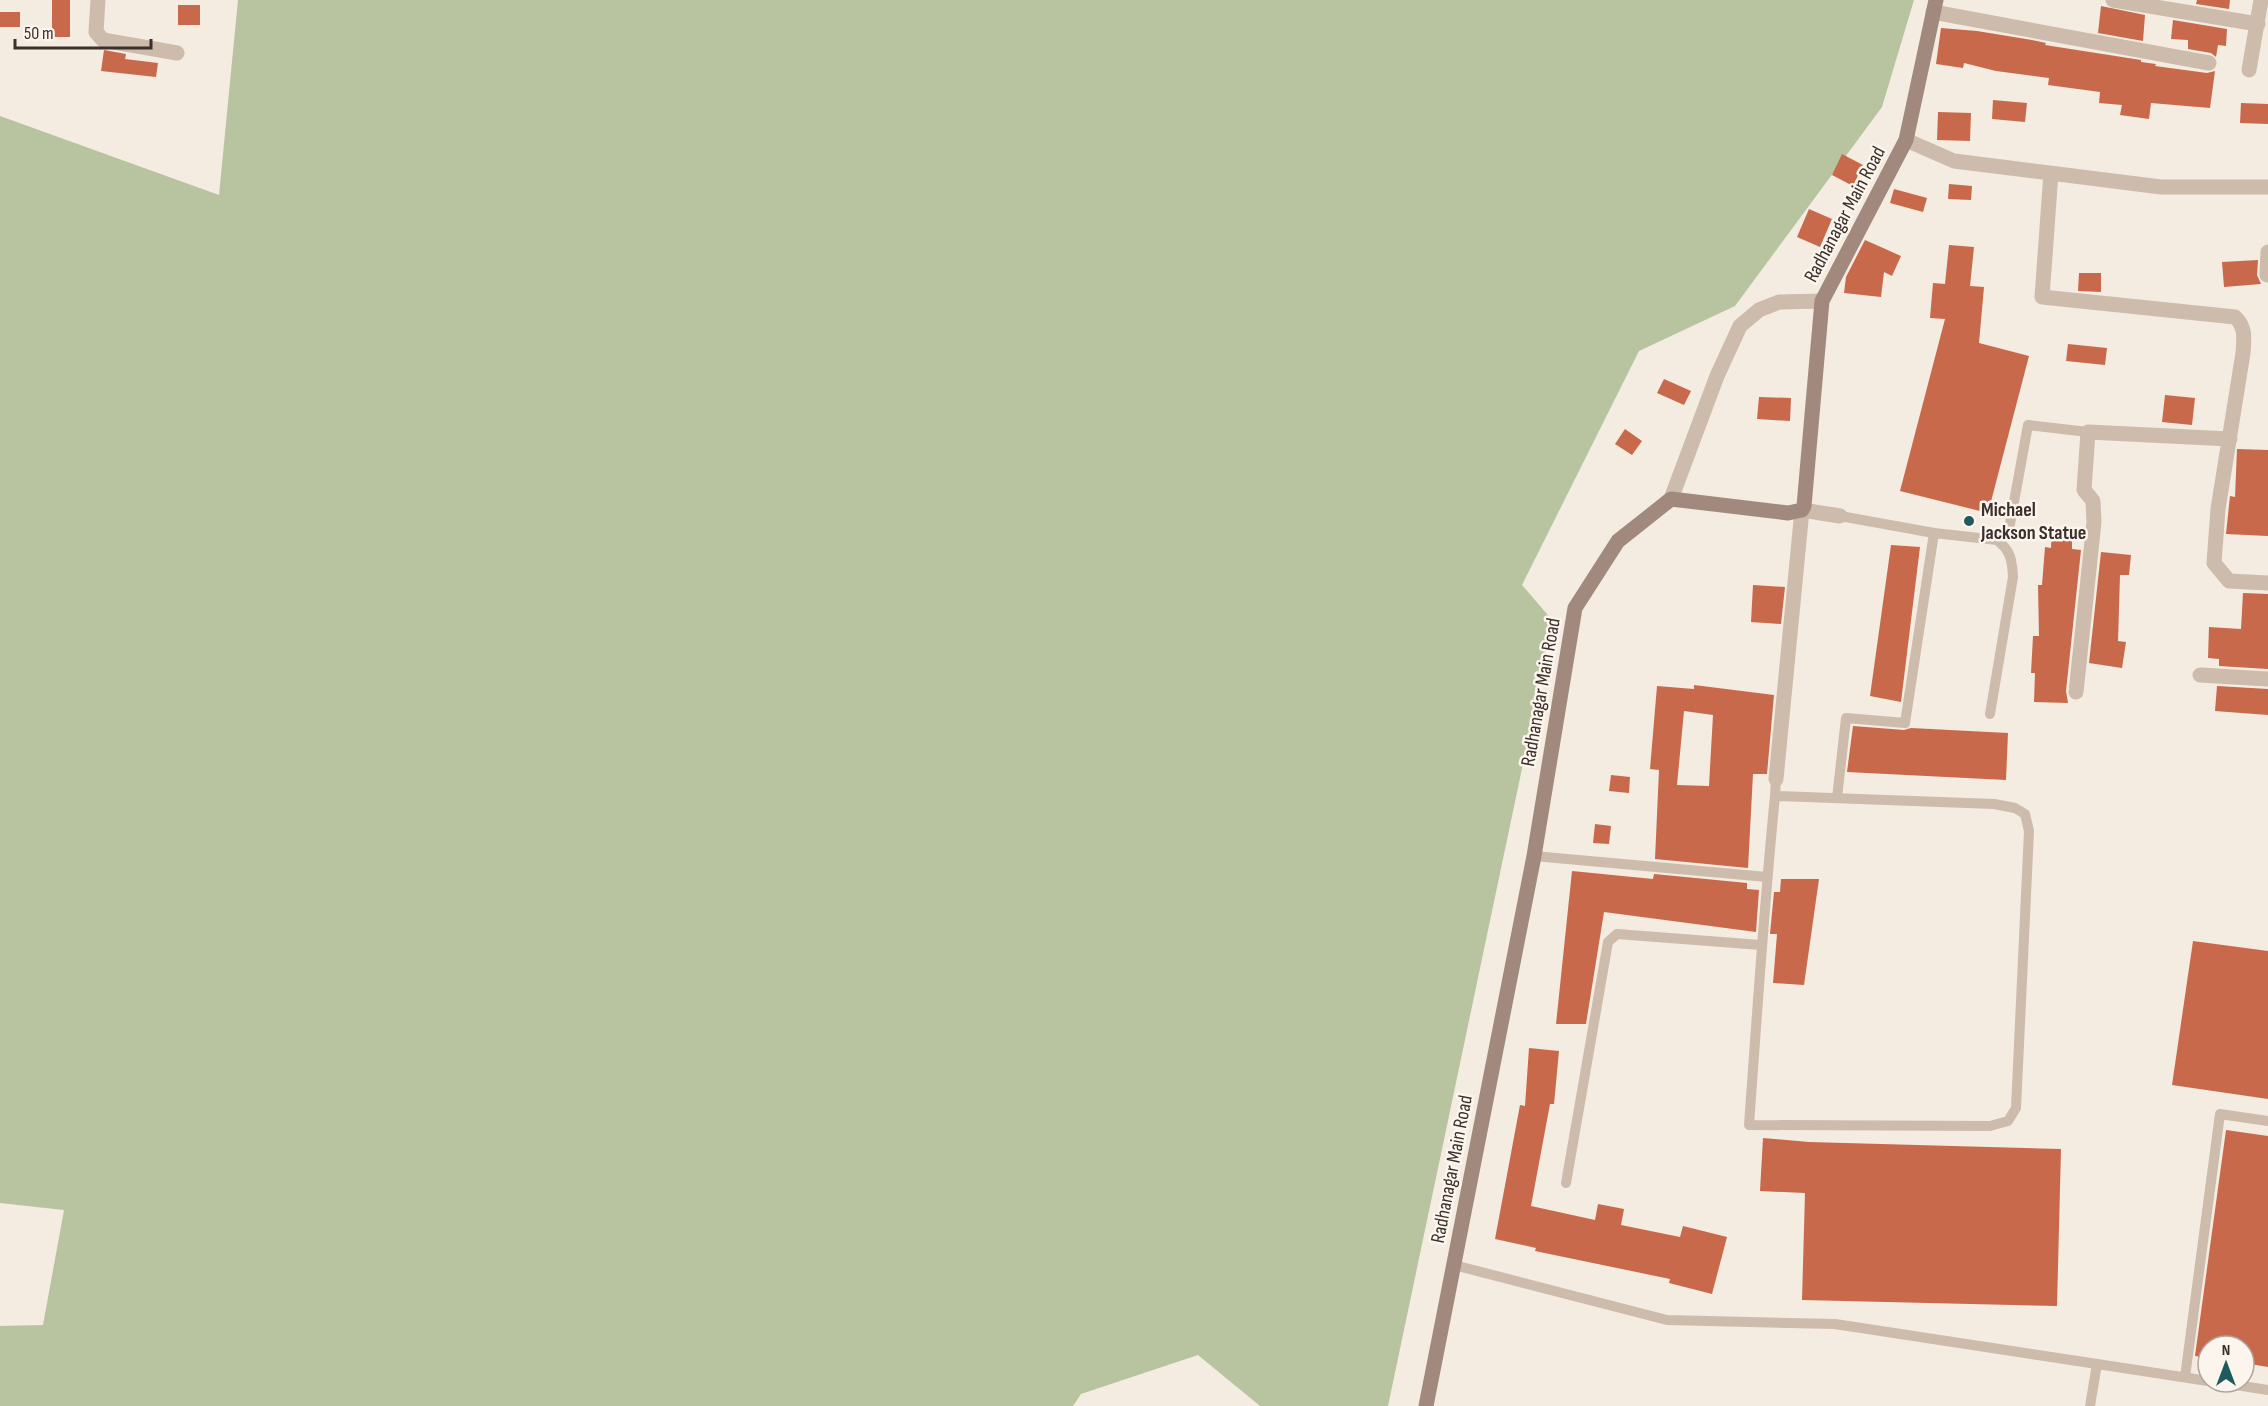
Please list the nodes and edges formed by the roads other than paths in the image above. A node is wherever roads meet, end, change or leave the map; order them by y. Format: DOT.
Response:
graph roads {
  1 [pos="98,0"];
  2 [pos="2113,0"];
  3 [pos="2261,0"];
  4 [pos="1934,6"];
  5 [pos="2258,24"];
  6 [pos="177,52"];
  7 [pos="2209,63"];
  8 [pos="2249,70"];
  9 [pos="1906,140"];
  10 [pos="2051,173"];
  11 [pos="2268,187"];
  12 [pos="2268,252"];
  13 [pos="2267,275"];
  14 [pos="1822,301"];
  15 [pos="2088,432"];
  16 [pos="2230,439"];
  17 [pos="1671,499"];
  18 [pos="1802,510"];
  19 [pos="1840,516"];
  20 [pos="1934,533"];
  21 [pos="1997,540"];
  22 [pos="2268,583"];
  23 [pos="2200,675"];
  24 [pos="2268,679"];
  25 [pos="2076,692"];
  26 [pos="1990,714"];
  27 [pos="1776,779"];
  28 [pos="1774,796"];
  29 [pos="1837,798"];
  30 [pos="1534,856"];
  31 [pos="1767,877"];
  32 [pos="1761,945"];
  33 [pos="2268,1120"];
  34 [pos="1566,1183"];
  35 [pos="1454,1265"];
  36 [pos="2097,1364"];
  37 [pos="2186,1377"];
  38 [pos="2196,1379"];
  39 [pos="1426,1406"];
  40 [pos="2090,1406"];
  1 -- 6 [label="street"];
  2 -- 5 [label="street"];
  3 -- 5 [label="street"];
  4 -- 7 [label="street"];
  4 -- 9 [label="street, Radhanagar Main Road"];
  5 -- 8 [label="street"];
  9 -- 10 [label="street"];
  9 -- 14 [label="street, Radhanagar Main Road"];
  10 -- 11 [label="street"];
  10 -- 16 [label="street"];
  12 -- 13 [label="street"];
  14 -- 17 [label="street"];
  14 -- 18 [label="street, Radhanagar Main Road"];
  15 -- 16 [label="street"];
  15 -- 21 [label="lane"];
  15 -- 25 [label="street"];
  16 -- 22 [label="street"];
  17 -- 18 [label="street"];
  17 -- 30 [label="street, Radhanagar Main Road"];
  18 -- 19 [label="street"];
  18 -- 27 [label="street"];
  19 -- 20 [label="lane"];
  20 -- 21 [label="lane"];
  20 -- 29 [label="lane"];
  21 -- 26 [label="lane"];
  23 -- 24 [label="street"];
  27 -- 28 [label="lane"];
  28 -- 29 [label="lane"];
  28 -- 31 [label="lane"];
  29 -- 32 [label="lane"];
  30 -- 31 [label="lane"];
  30 -- 35 [label="street, Radhanagar Main Road"];
  31 -- 32 [label="lane"];
  32 -- 34 [label="lane"];
  33 -- 37 [label="lane"];
  35 -- 36 [label="lane"];
  35 -- 39 [label="street, Radhanagar Main Road"];
  36 -- 37 [label="lane"];
  36 -- 40 [label="lane"];
  37 -- 38 [label="lane"];
}
